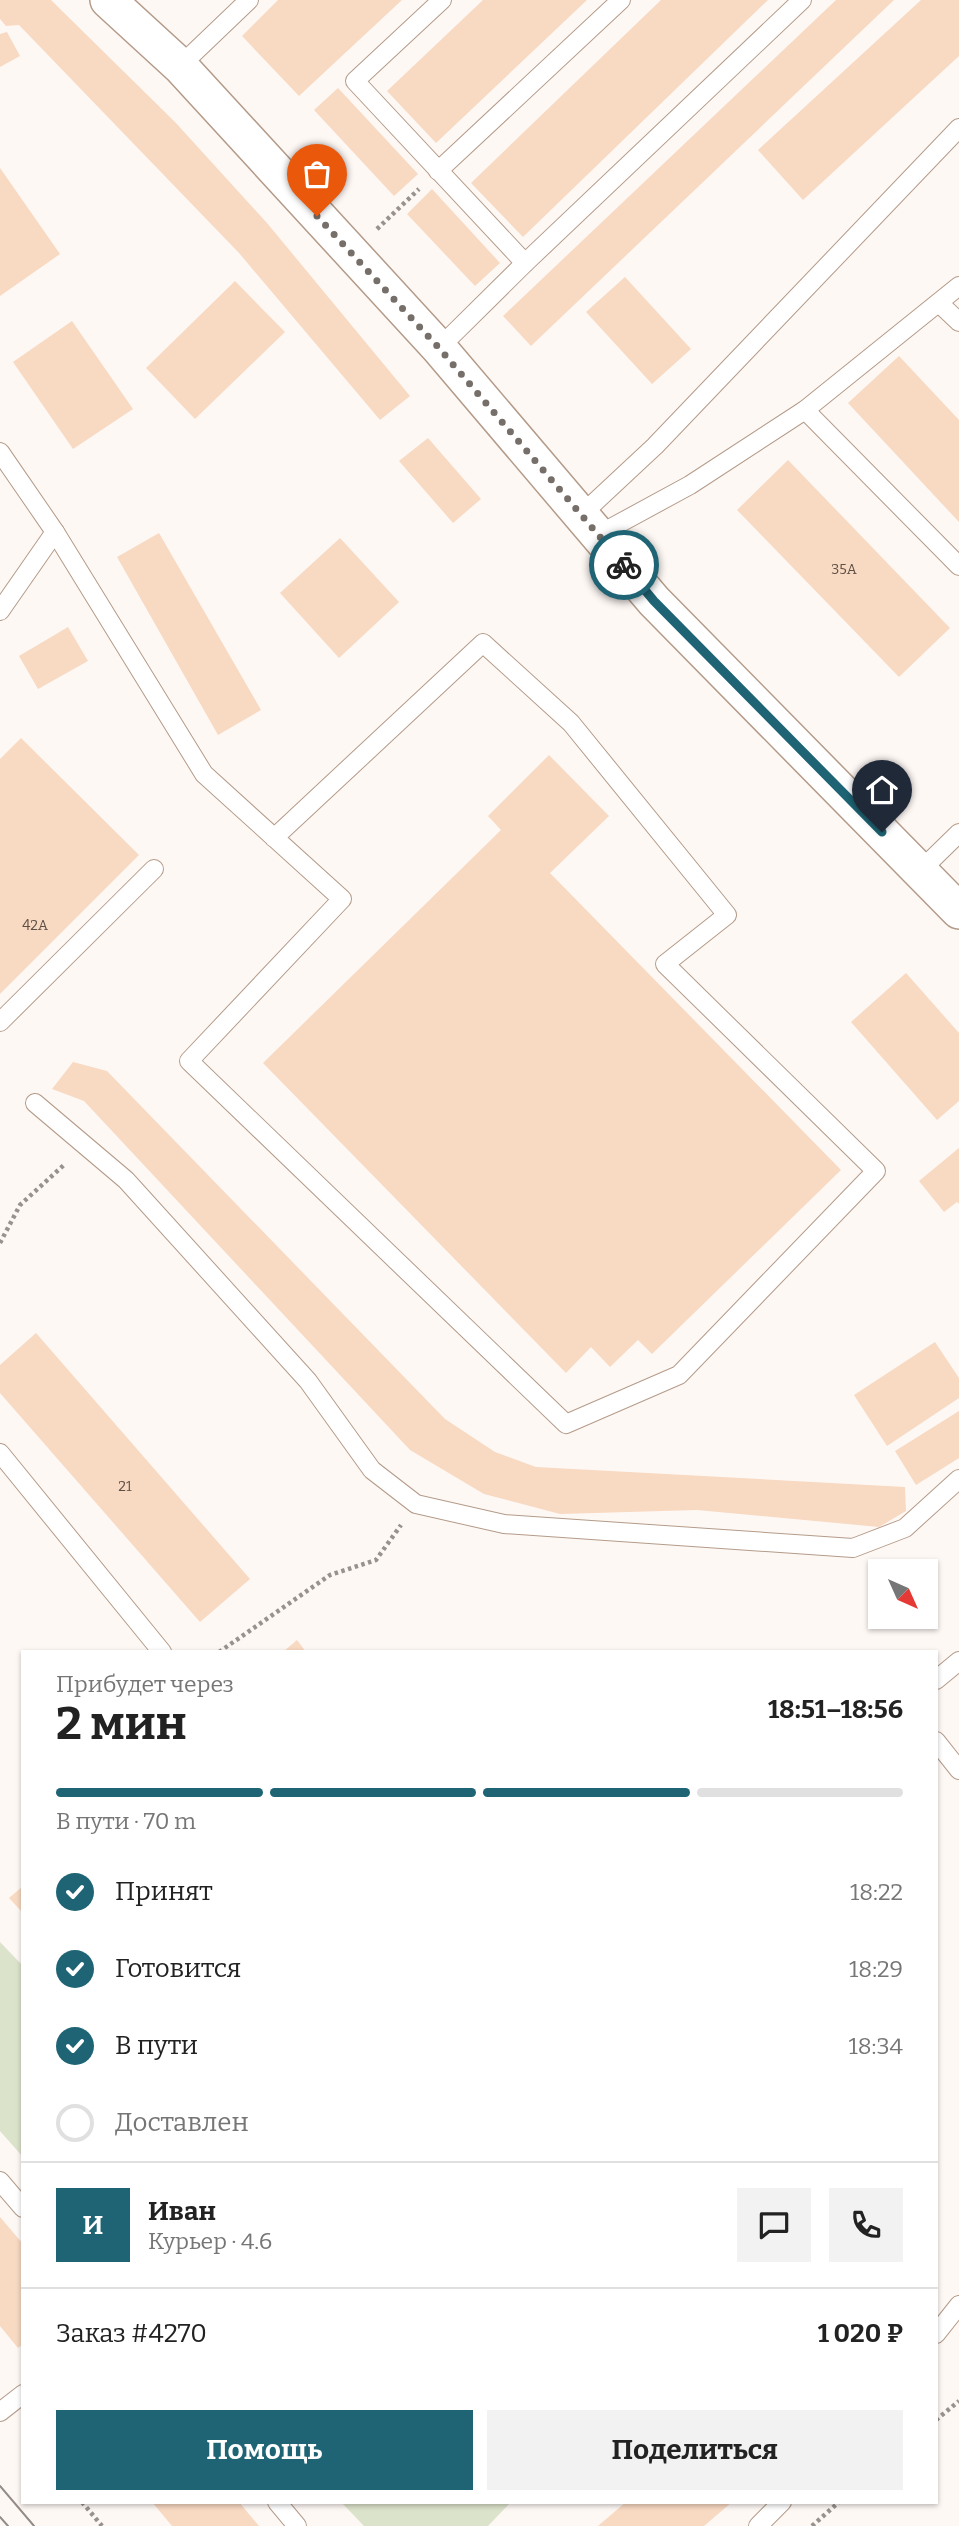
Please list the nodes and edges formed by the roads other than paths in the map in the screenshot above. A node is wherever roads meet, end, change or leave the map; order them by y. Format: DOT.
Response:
graph roads {
  1 [pos="108,0"];
  2 [pos="249,0"];
  3 [pos="442,0"];
  4 [pos="621,0"];
  5 [pos="802,0"];
  6 [pos="180,66"];
  7 [pos="959,128"];
  8 [pos="438,171"];
  9 [pos="525,263"];
  10 [pos="959,286"];
  11 [pos="940,304"];
  12 [pos="959,322"];
  13 [pos="439,348"];
  14 [pos="805,410"];
  15 [pos="0,452"];
  16 [pos="590,525"];
  17 [pos="55,532"];
  18 [pos="959,566"];
  19 [pos="0,611"];
  20 [pos="959,834"];
  21 [pos="275,838"];
  22 [pos="153,869"];
  23 [pos="920,871"];
  24 [pos="959,911"];
  25 [pos="0,1022"];
  26 [pos="35,1103"];
  27 [pos="0,1453"];
  28 [pos="959,1479"];
  29 [pos="160,1650"];
  30 [pos="959,1661"];
  31 [pos="938,1678"];
  32 [pos="938,1744"];
  33 [pos="959,1770"];
  34 [pos="0,2180"];
  35 [pos="21,2206"];
  36 [pos="959,2305"];
  37 [pos="938,2331"];
  38 [pos="21,2396"];
  39 [pos="0,2412"];
  40 [pos="279,2504"];
  41 [pos="780,2504"];
  42 [pos="297,2526"];
  43 [pos="758,2526"];
  1 -- 6 [label="street"];
  2 -- 6 [label="lane"];
  3 -- 8 [label="lane"];
  4 -- 8 [label="lane"];
  5 -- 9 [label="lane"];
  6 -- 13 [label="street"];
  7 -- 16 [label="lane"];
  8 -- 9 [label="lane"];
  9 -- 13 [label="lane"];
  10 -- 11 [label="lane"];
  11 -- 12 [label="lane"];
  11 -- 14 [label="lane"];
  13 -- 16 [label="street"];
  14 -- 16 [label="lane"];
  14 -- 18 [label="lane"];
  15 -- 17 [label="lane"];
  16 -- 23 [label="street"];
  17 -- 19 [label="lane"];
  17 -- 21 [label="lane"];
  20 -- 23 [label="lane"];
  21 -- 21 [label="lane"];
  22 -- 25 [label="lane"];
  23 -- 24 [label="street"];
  26 -- 28 [label="lane"];
  27 -- 29 [label="lane"];
  30 -- 31 [label="lane"];
  32 -- 33 [label="lane"];
  34 -- 35 [label="lane"];
  36 -- 37 [label="lane"];
  38 -- 39 [label="lane"];
  40 -- 42 [label="lane"];
  41 -- 43 [label="lane"];
}
